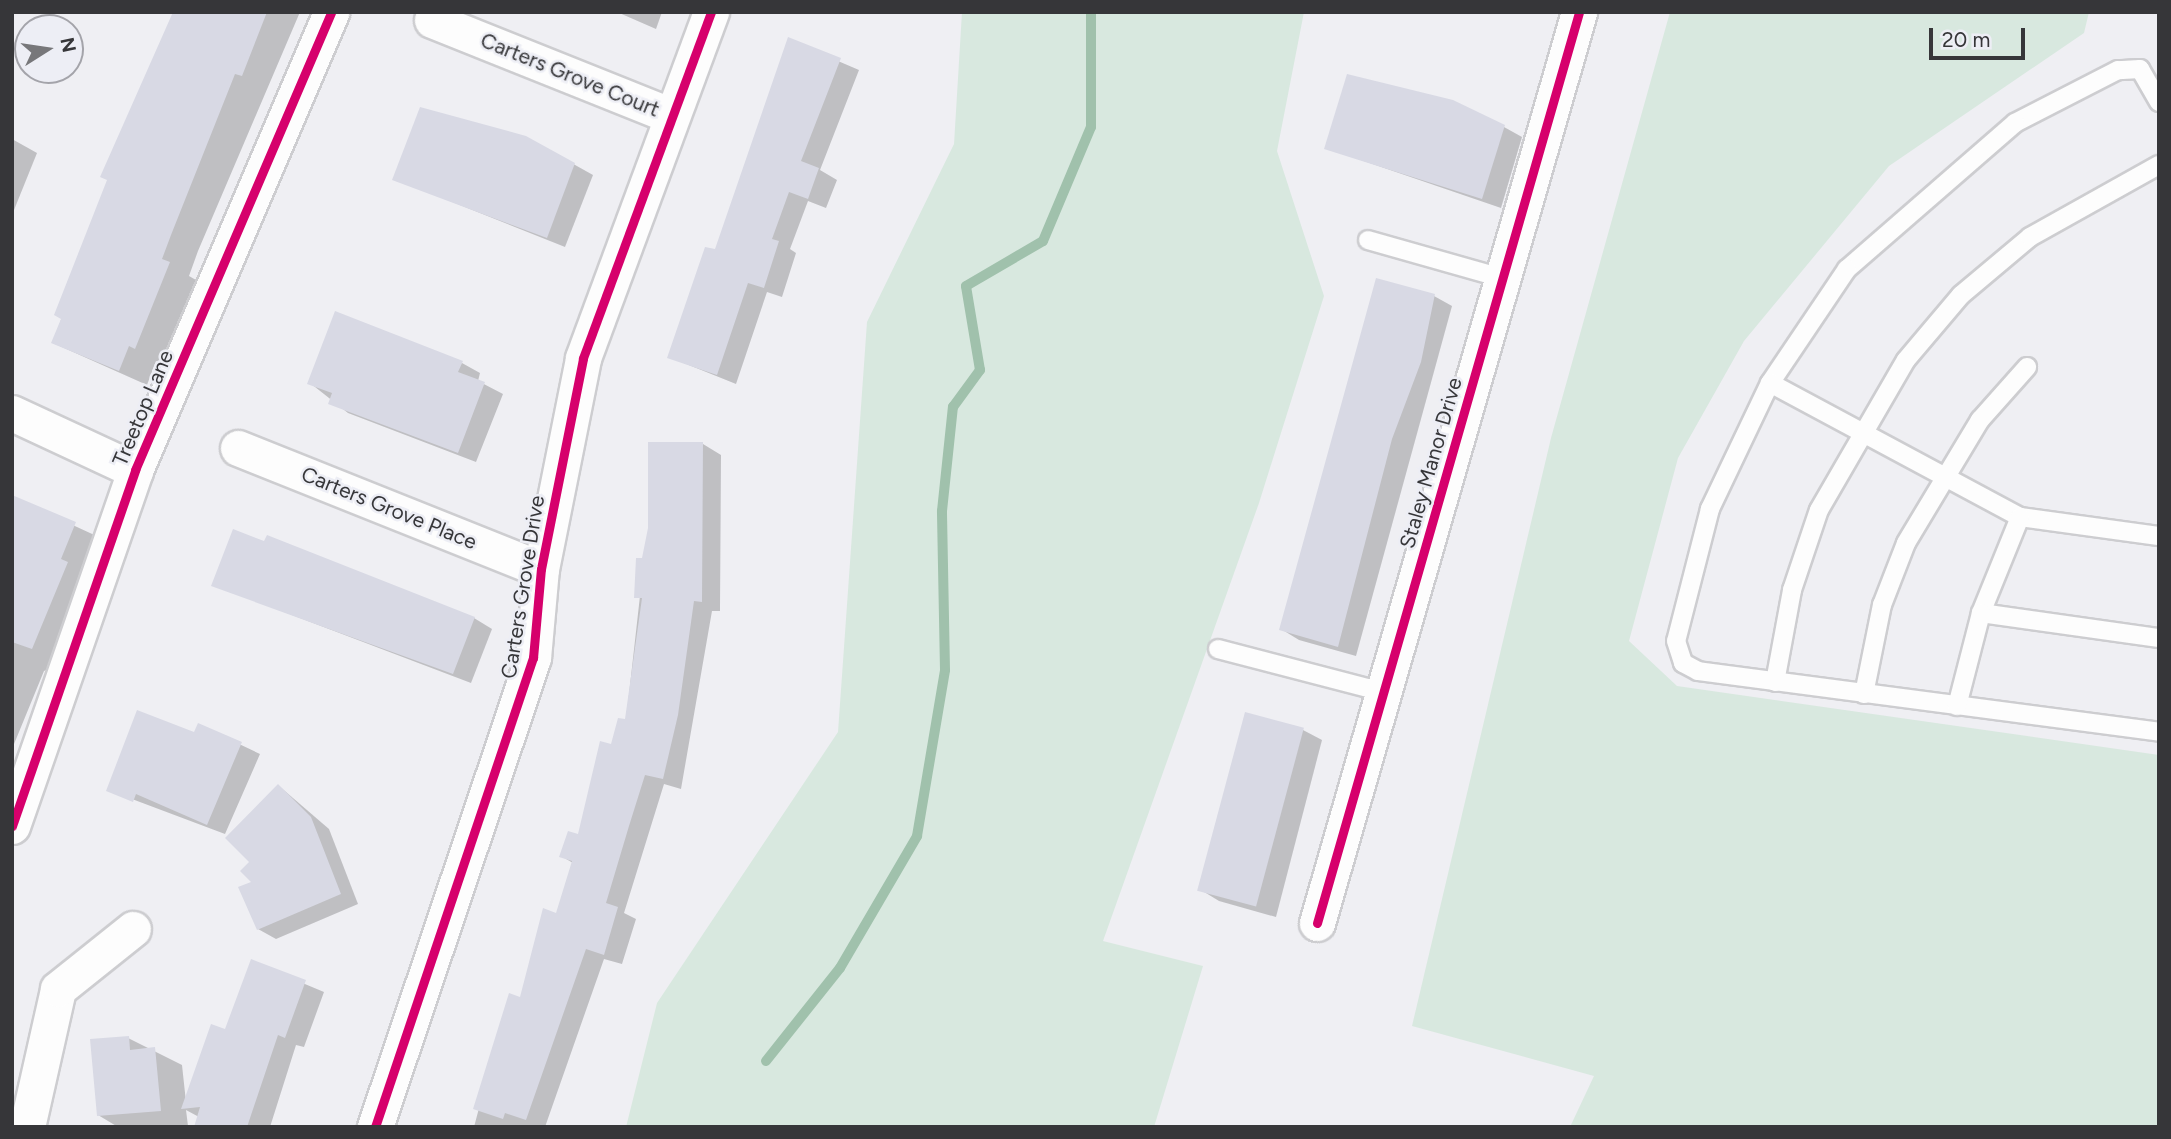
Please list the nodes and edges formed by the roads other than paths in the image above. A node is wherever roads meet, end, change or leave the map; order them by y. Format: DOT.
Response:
graph roads {
  1 [pos="331,12"];
  2 [pos="711,12"];
  3 [pos="1578,12"];
  4 [pos="432,20"];
  5 [pos="2159,102"];
  6 [pos="668,115"];
  7 [pos="2159,164"];
  8 [pos="1368,240"];
  9 [pos="1502,278"];
  10 [pos="2026,367"];
  11 [pos="1770,383"];
  12 [pos="12,413"];
  13 [pos="1860,434"];
  14 [pos="238,448"];
  15 [pos="135,470"];
  16 [pos="1940,480"];
  17 [pos="2020,517"];
  18 [pos="2159,536"];
  19 [pos="541,569"];
  20 [pos="1981,613"];
  21 [pos="2159,638"];
  22 [pos="1219,649"];
  23 [pos="1775,682"];
  24 [pos="1383,692"];
  25 [pos="1864,694"];
  26 [pos="1957,706"];
  27 [pos="2159,732"];
  28 [pos="12,826"];
  29 [pos="1317,923"];
  30 [pos="133,929"];
  31 [pos="27,1127"];
  32 [pos="375,1127"];
  1 -- 15 [label="street, Treetop Lane"];
  2 -- 6 [label="street, Carters Grove Drive"];
  3 -- 9 [label="street, Staley Manor Drive"];
  4 -- 6 [label="street, Carters Grove Court"];
  5 -- 11 [label="lane"];
  6 -- 19 [label="street, Carters Grove Drive"];
  7 -- 13 [label="lane"];
  8 -- 9 [label="lane"];
  9 -- 24 [label="street, Staley Manor Drive"];
  10 -- 16 [label="lane"];
  11 -- 13 [label="lane"];
  11 -- 23 [label="lane"];
  12 -- 15 [label="street"];
  13 -- 16 [label="lane"];
  13 -- 23 [label="lane"];
  14 -- 19 [label="street, Carters Grove Place"];
  15 -- 28 [label="street, Treetop Lane"];
  16 -- 17 [label="lane"];
  16 -- 25 [label="lane"];
  17 -- 18 [label="lane"];
  17 -- 20 [label="lane"];
  19 -- 32 [label="street, Carters Grove Drive"];
  20 -- 21 [label="lane"];
  20 -- 26 [label="lane"];
  22 -- 24 [label="lane"];
  23 -- 25 [label="lane"];
  24 -- 29 [label="street, Staley Manor Drive"];
  25 -- 26 [label="lane"];
  26 -- 27 [label="lane"];
  30 -- 31 [label="street"];
}
